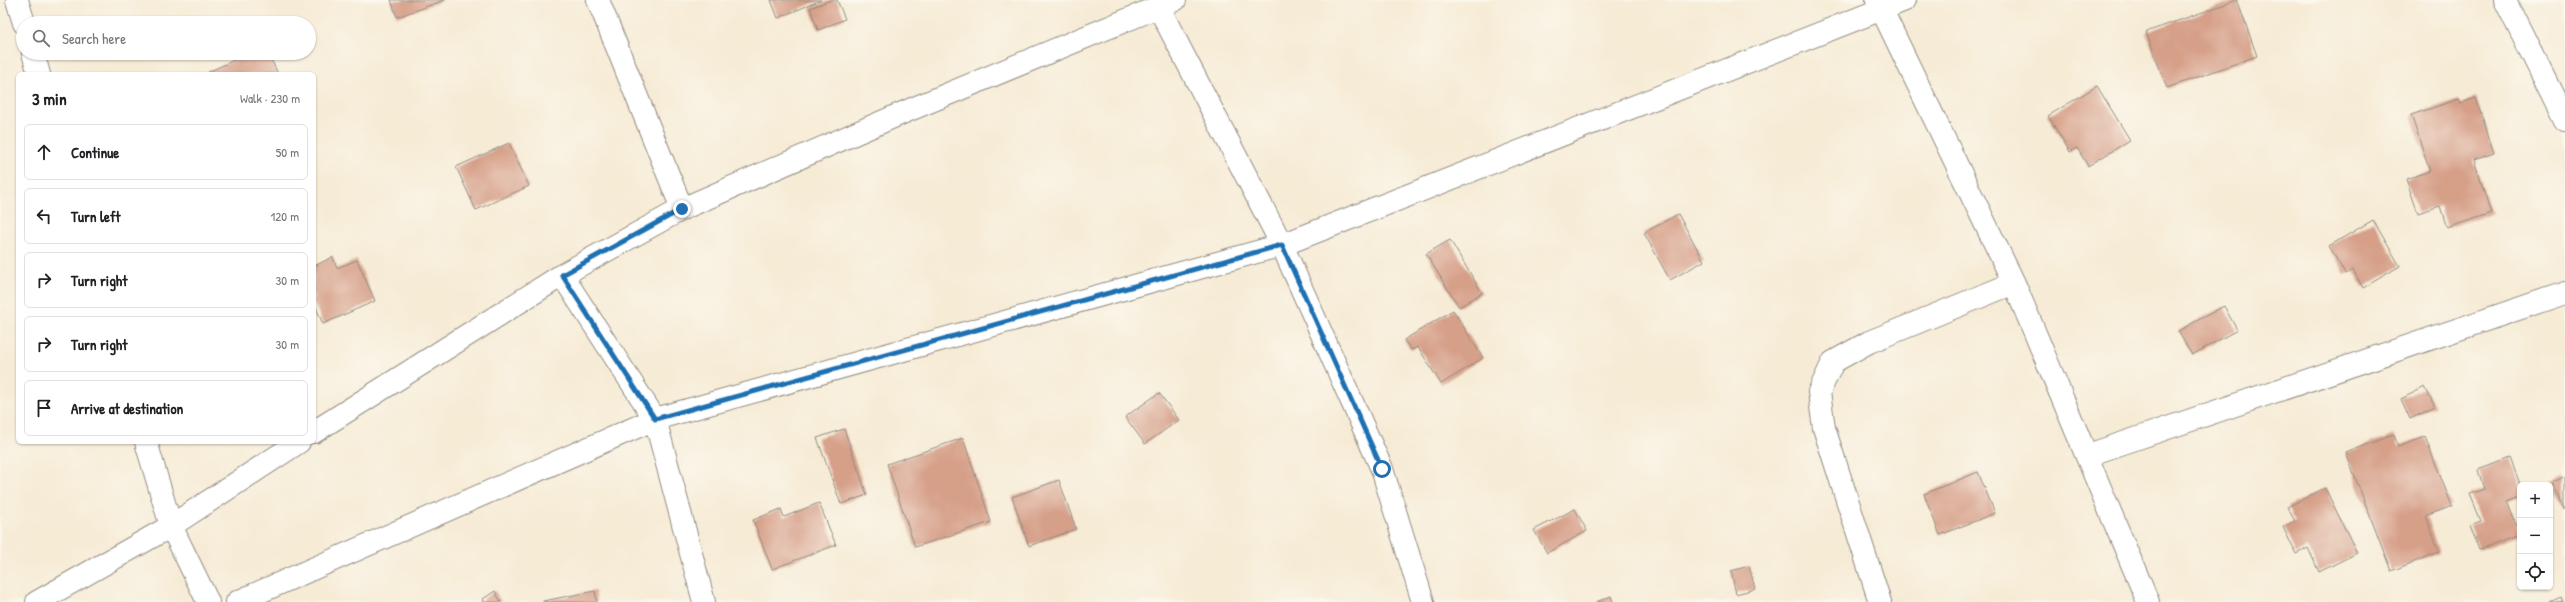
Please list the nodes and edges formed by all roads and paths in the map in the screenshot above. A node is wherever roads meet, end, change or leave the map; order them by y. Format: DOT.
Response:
graph roads {
  1 [pos="18,0"];
  2 [pos="598,0"];
  3 [pos="1905,0"];
  4 [pos="2505,0"];
  5 [pos="1164,2"];
  6 [pos="1879,4"];
  7 [pos="22,16"];
  8 [pos="35,60"];
  9 [pos="38,72"];
  10 [pos="2565,120"];
  11 [pos="682,209"];
  12 [pos="1282,245"];
  13 [pos="562,275"];
  14 [pos="2014,283"];
  15 [pos="2565,293"];
  16 [pos="655,419"];
  17 [pos="316,431"];
  18 [pos="147,444"];
  19 [pos="296,444"];
  20 [pos="2088,455"];
  21 [pos="171,526"];
  22 [pos="37,602"];
  23 [pos="208,602"];
  24 [pos="237,602"];
  25 [pos="704,602"];
  26 [pos="1423,602"];
  27 [pos="1880,602"];
  28 [pos="2148,602"];
  1 -- 7 [label="street"];
  2 -- 11 [label="street"];
  3 -- 6 [label="street"];
  4 -- 10 [label="street"];
  5 -- 11 [label="street"];
  5 -- 12 [label="street"];
  6 -- 12 [label="street"];
  6 -- 14 [label="street"];
  8 -- 9 [label="street"];
  11 -- 13 [label="street"];
  12 -- 16 [label="street"];
  12 -- 26 [label="street"];
  13 -- 16 [label="street"];
  13 -- 17 [label="street"];
  14 -- 20 [label="street"];
  14 -- 27 [label="street"];
  15 -- 20 [label="street"];
  16 -- 24 [label="street"];
  16 -- 25 [label="street"];
  18 -- 21 [label="street"];
  19 -- 21 [label="street"];
  20 -- 28 [label="street"];
  21 -- 22 [label="street"];
  21 -- 23 [label="street"];
}
